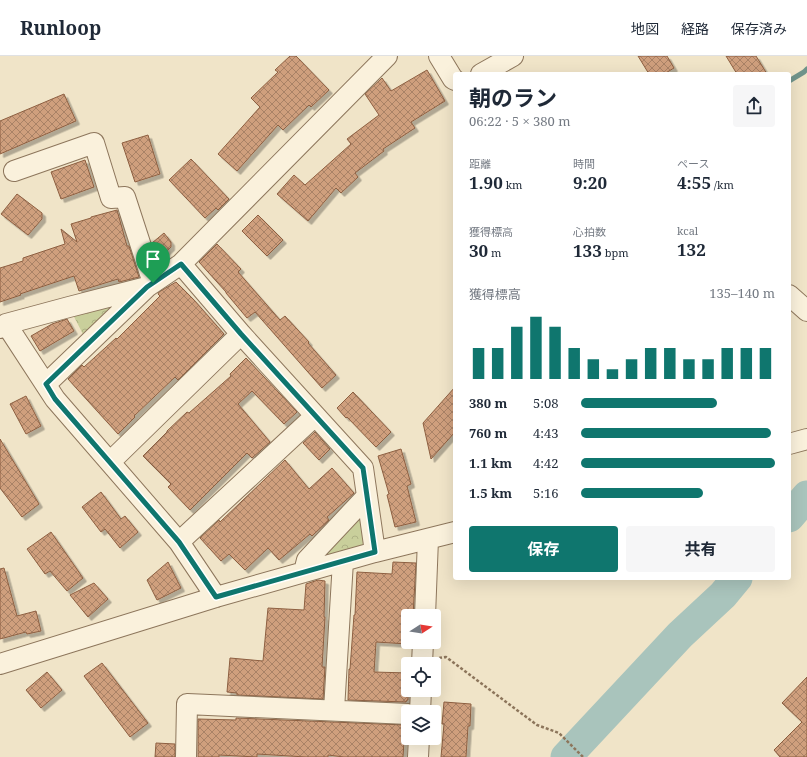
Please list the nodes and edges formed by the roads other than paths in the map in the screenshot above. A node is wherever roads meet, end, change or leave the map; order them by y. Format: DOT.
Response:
graph roads {
  1 [pos="387,56"];
  2 [pos="439,56"];
  3 [pos="513,56"];
  4 [pos="490,72"];
  5 [pos="453,79"];
  6 [pos="14,171"];
  7 [pos="181,264"];
  8 [pos="150,285"];
  9 [pos="791,297"];
  10 [pos="807,311"];
  11 [pos="3,326"];
  12 [pos="241,334"];
  13 [pos="46,384"];
  14 [pos="315,416"];
  15 [pos="807,439"];
  16 [pos="791,443"];
  17 [pos="110,462"];
  18 [pos="367,496"];
  19 [pos="453,533"];
  20 [pos="428,540"];
  21 [pos="179,542"];
  22 [pos="375,552"];
  23 [pos="342,561"];
  24 [pos="304,572"];
  25 [pos="216,597"];
  26 [pos="425,609"];
  27 [pos="0,664"];
  28 [pos="334,710"];
  29 [pos="401,714"];
  30 [pos="419,745"];
  31 [pos="186,757"];
  32 [pos="418,757"];
  1 -- 7 [label="street"];
  2 -- 5 [label="street"];
  3 -- 4 [label="street"];
  6 -- 8 [label="street"];
  7 -- 8 [label="street"];
  7 -- 12 [label="street"];
  8 -- 11 [label="street"];
  8 -- 13 [label="street"];
  9 -- 10 [label="street"];
  11 -- 13 [label="street"];
  12 -- 14 [label="street"];
  12 -- 17 [label="street"];
  13 -- 17 [label="street"];
  14 -- 18 [label="street"];
  14 -- 21 [label="street"];
  15 -- 16 [label="street"];
  17 -- 21 [label="street"];
  18 -- 22 [label="street"];
  18 -- 24 [label="street"];
  19 -- 20 [label="street"];
  20 -- 22 [label="street"];
  20 -- 26 [label="street"];
  21 -- 25 [label="street"];
  22 -- 23 [label="street"];
  23 -- 24 [label="street"];
  23 -- 28 [label="street"];
  24 -- 25 [label="street"];
  25 -- 27 [label="street"];
  28 -- 29 [label="street"];
  28 -- 31 [label="street"];
  30 -- 32 [label="street"];
}
